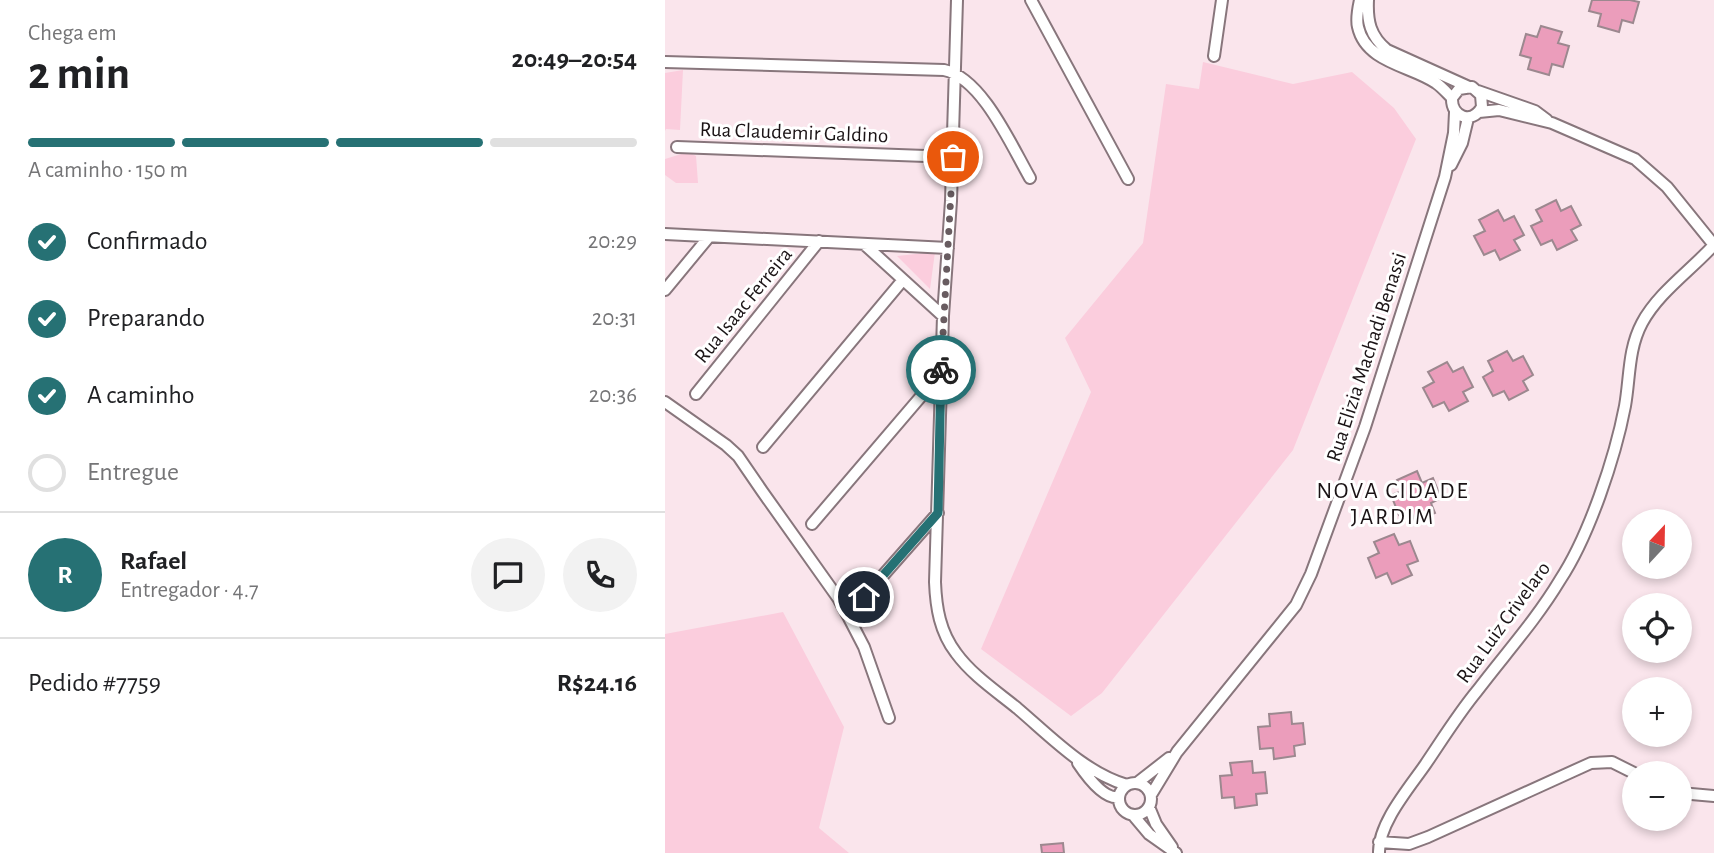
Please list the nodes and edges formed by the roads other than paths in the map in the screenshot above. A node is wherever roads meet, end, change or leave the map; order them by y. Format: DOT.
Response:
graph roads {
  1 [pos="957,0"];
  2 [pos="1031,0"];
  3 [pos="1222,0"];
  4 [pos="1360,0"];
  5 [pos="1368,0"];
  6 [pos="1375,46"];
  7 [pos="1213,56"];
  8 [pos="665,62"];
  9 [pos="954,72"];
  10 [pos="1473,89"];
  11 [pos="1452,98"];
  12 [pos="1455,111"];
  13 [pos="1474,115"];
  14 [pos="1552,123"];
  15 [pos="677,147"];
  16 [pos="953,157"];
  17 [pos="1445,177"];
  18 [pos="1030,178"];
  19 [pos="1128,179"];
  20 [pos="665,234"];
  21 [pos="708,238"];
  22 [pos="820,242"];
  23 [pos="864,244"];
  24 [pos="1714,246"];
  25 [pos="948,248"];
  26 [pos="902,281"];
  27 [pos="665,290"];
  28 [pos="943,316"];
  29 [pos="941,373"];
  30 [pos="696,394"];
  31 [pos="665,402"];
  32 [pos="763,447"];
  33 [pos="938,513"];
  34 [pos="812,524"];
  35 [pos="864,597"];
  36 [pos="889,718"];
  37 [pos="1177,752"];
  38 [pos="1073,755"];
  39 [pos="1622,767"];
  40 [pos="1132,784"];
  41 [pos="1692,794"];
  42 [pos="1151,795"];
  43 [pos="1714,796"];
  44 [pos="1119,797"];
  45 [pos="1149,807"];
  46 [pos="1133,815"];
  47 [pos="1379,848"];
  48 [pos="1176,853"];
  1 -- 9 [label="street"];
  2 -- 19 [label="street"];
  3 -- 7 [label="street"];
  4 -- 6 [label="street"];
  5 -- 6 [label="street"];
  6 -- 10 [label="street"];
  6 -- 11 [label="street"];
  8 -- 9 [label="street"];
  9 -- 16 [label="street"];
  9 -- 18 [label="street"];
  10 -- 11 [label="street"];
  10 -- 13 [label="street"];
  10 -- 14 [label="street"];
  11 -- 12 [label="street"];
  12 -- 13 [label="street"];
  12 -- 17 [label="street, Rua Elizia Machadi Benassi"];
  13 -- 14 [label="street"];
  13 -- 17 [label="street, Rua Elizia Machadi Benassi"];
  14 -- 24 [label="street"];
  15 -- 16 [label="street, Rua Claudemir Galdino"];
  16 -- 25 [label="street"];
  17 -- 37 [label="street, Rua Elizia Machadi Benassi"];
  20 -- 21 [label="street"];
  21 -- 22 [label="street"];
  21 -- 27 [label="street"];
  22 -- 23 [label="street"];
  22 -- 30 [label="street, Rua Isaac Ferreira"];
  23 -- 25 [label="street"];
  23 -- 26 [label="street"];
  24 -- 47 [label="street, Rua Luiz Crivelaro"];
  25 -- 28 [label="street"];
  26 -- 28 [label="street"];
  26 -- 32 [label="street"];
  28 -- 29 [label="street"];
  29 -- 33 [label="street"];
  29 -- 34 [label="street"];
  31 -- 36 [label="street"];
  33 -- 35 [label="street"];
  33 -- 38 [label="street"];
  37 -- 40 [label="street, Rua Elizia Machadi Benassi"];
  37 -- 42 [label="street, Rua Elizia Machadi Benassi"];
  38 -- 40 [label="street"];
  38 -- 44 [label="street"];
  39 -- 47 [label="street"];
  40 -- 42 [label="street"];
  40 -- 44 [label="street"];
  41 -- 43 [label="street"];
  42 -- 45 [label="street"];
  44 -- 46 [label="street"];
  45 -- 46 [label="street"];
  45 -- 48 [label="street"];
  46 -- 48 [label="street"];
}
